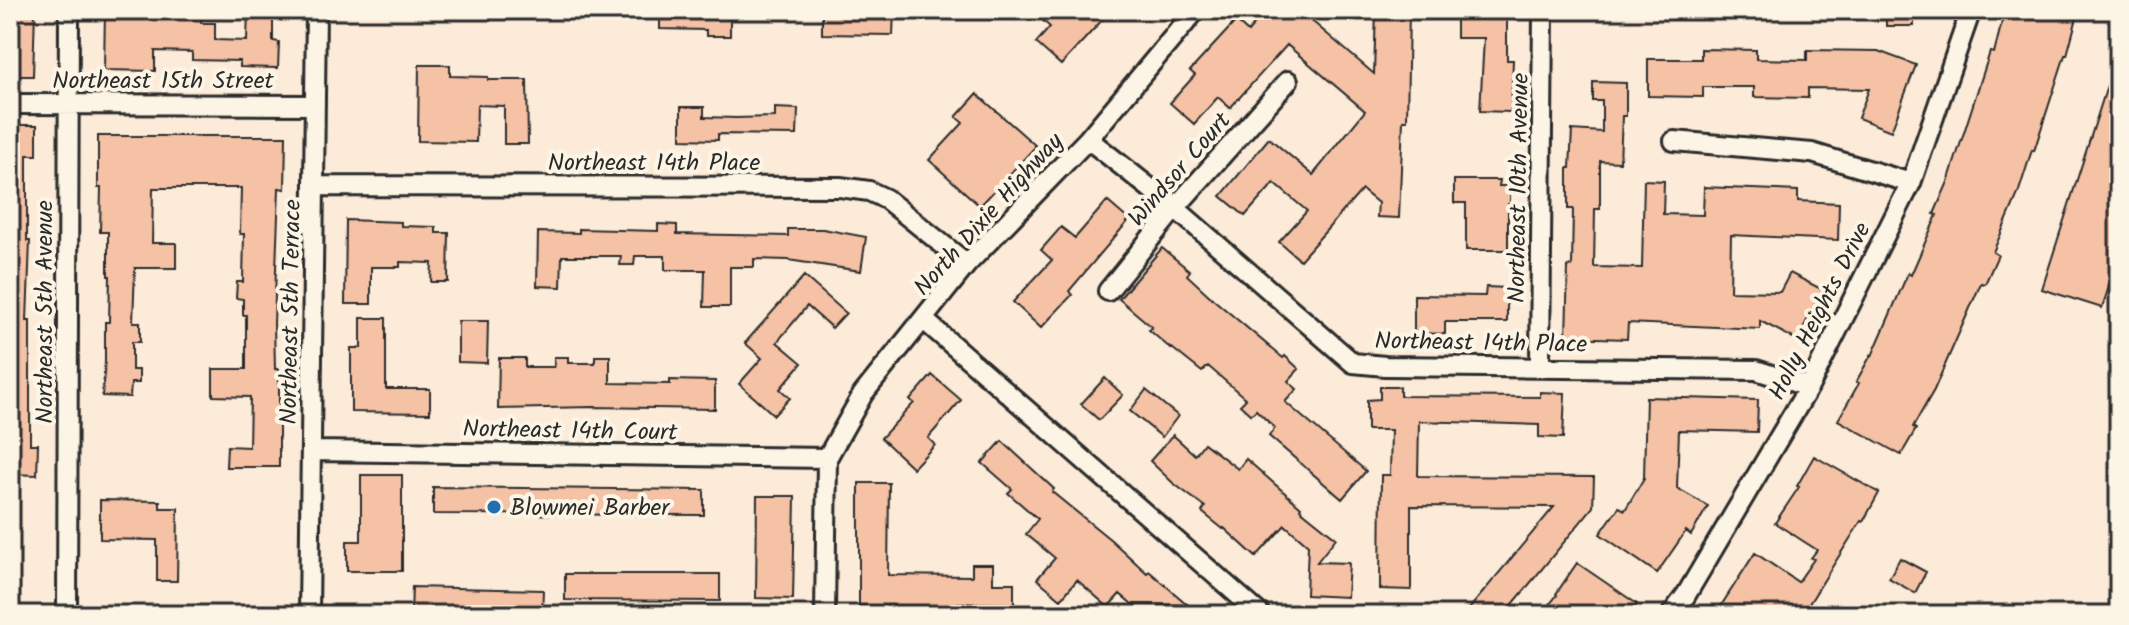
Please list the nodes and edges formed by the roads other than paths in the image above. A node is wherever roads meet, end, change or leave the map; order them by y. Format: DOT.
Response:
graph roads {
  1 [pos="69,10"];
  2 [pos="316,10"];
  3 [pos="1196,10"];
  4 [pos="1543,10"];
  5 [pos="1971,10"];
  6 [pos="1288,81"];
  7 [pos="10,104"];
  8 [pos="69,104"];
  9 [pos="315,105"];
  10 [pos="1088,139"];
  11 [pos="1674,141"];
  12 [pos="1911,183"];
  13 [pos="316,186"];
  14 [pos="1175,208"];
  15 [pos="967,264"];
  16 [pos="1108,291"];
  17 [pos="924,320"];
  18 [pos="1540,367"];
  19 [pos="1809,387"];
  20 [pos="312,451"];
  21 [pos="827,458"];
  22 [pos="67,615"];
  23 [pos="309,615"];
  24 [pos="825,615"];
  25 [pos="1261,615"];
  26 [pos="1671,615"];
  1 -- 8 [label="street, Northeast 5th Avenue"];
  2 -- 9 [label="street, Northeast 5th Terrace"];
  3 -- 10 [label="street, North Dixie Highway"];
  4 -- 18 [label="street, Northeast 10th Avenue"];
  5 -- 12 [label="street, Holly Heights Drive"];
  6 -- 14 [label="street, Windsor Court"];
  7 -- 8 [label="street, Northeast 15th Street"];
  8 -- 9 [label="street, Northeast 15th Street"];
  8 -- 22 [label="street, Northeast 5th Avenue"];
  9 -- 13 [label="street, Northeast 5th Terrace"];
  10 -- 14 [label="street, Northeast 14th Place"];
  10 -- 15 [label="street, North Dixie Highway"];
  11 -- 12 [label="street"];
  12 -- 19 [label="street, Holly Heights Drive"];
  13 -- 15 [label="street, Northeast 14th Place"];
  13 -- 20 [label="street, Northeast 5th Terrace"];
  14 -- 16 [label="street, Windsor Court"];
  14 -- 18 [label="street, Northeast 14th Place"];
  15 -- 17 [label="street, North Dixie Highway"];
  17 -- 21 [label="street, North Dixie Highway"];
  17 -- 25 [label="street"];
  18 -- 19 [label="street, Northeast 14th Place"];
  19 -- 26 [label="street, Holly Heights Drive"];
  20 -- 21 [label="street, Northeast 14th Court"];
  20 -- 23 [label="street, Northeast 5th Terrace"];
  21 -- 24 [label="street"];
}
